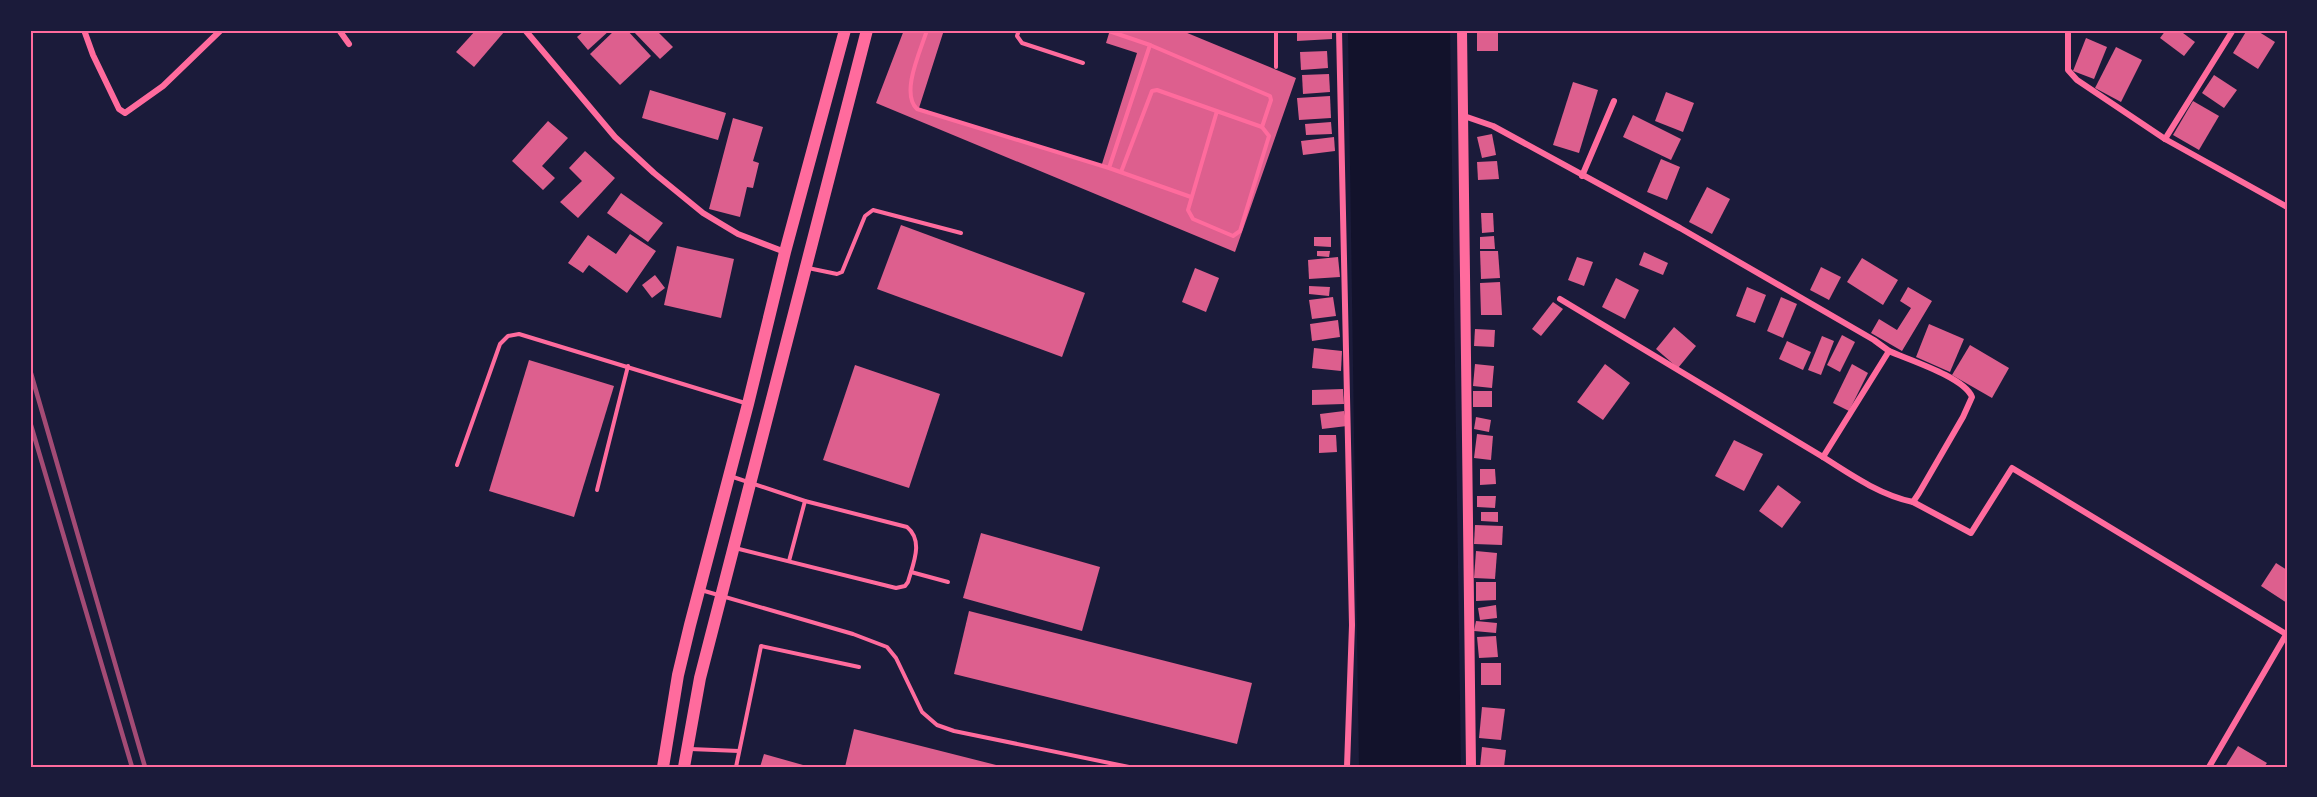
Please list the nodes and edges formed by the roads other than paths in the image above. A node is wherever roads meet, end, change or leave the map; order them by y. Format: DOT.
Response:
graph roads {
  1 [pos="84,30"];
  2 [pos="221,30"];
  3 [pos="339,30"];
  4 [pos="525,30"];
  5 [pos="845,30"];
  6 [pos="867,30"];
  7 [pos="927,30"];
  8 [pos="1019,30"];
  9 [pos="1106,30"];
  10 [pos="1275,30"];
  11 [pos="1339,30"];
  12 [pos="1462,30"];
  13 [pos="2068,30"];
  14 [pos="2233,30"];
  15 [pos="350,44"];
  16 [pos="1150,45"];
  17 [pos="1083,63"];
  18 [pos="1276,67"];
  19 [pos="1614,101"];
  20 [pos="1217,111"];
  21 [pos="1464,116"];
  22 [pos="1262,127"];
  23 [pos="2165,140"];
  24 [pos="1109,168"];
  25 [pos="1121,172"];
  26 [pos="1582,176"];
  27 [pos="1191,197"];
  28 [pos="2287,207"];
  29 [pos="961,233"];
  30 [pos="785,252"];
  31 [pos="807,268"];
  32 [pos="1560,299"];
  33 [pos="1889,351"];
  34 [pos="628,366"];
  35 [pos="748,404"];
  36 [pos="1823,458"];
  37 [pos="457,465"];
  38 [pos="729,475"];
  39 [pos="751,482"];
  40 [pos="597,490"];
  41 [pos="805,501"];
  42 [pos="1913,502"];
  43 [pos="735,548"];
  44 [pos="789,561"];
  45 [pos="911,572"];
  46 [pos="948,582"];
  47 [pos="699,590"];
  48 [pos="723,595"];
  49 [pos="2287,634"];
  50 [pos="859,667"];
  51 [pos="686,749"];
  52 [pos="740,751"];
  53 [pos="663,767"];
  54 [pos="684,767"];
  55 [pos="736,767"];
  56 [pos="1129,767"];
  57 [pos="1347,767"];
  58 [pos="1471,767"];
  59 [pos="2209,767"];
  1 -- 2 [label="street"];
  3 -- 15 [label="street"];
  4 -- 30 [label="street"];
  5 -- 30 [label="main road"];
  6 -- 31 [label="main road"];
  7 -- 24 [label="lane"];
  8 -- 17 [label="lane"];
  9 -- 16 [label="lane"];
  10 -- 18 [label="lane"];
  11 -- 57 [label="street"];
  12 -- 21 [label="street"];
  13 -- 23 [label="street"];
  14 -- 23 [label="street"];
  16 -- 22 [label="lane"];
  16 -- 24 [label="lane"];
  19 -- 26 [label="street"];
  20 -- 22 [label="lane"];
  20 -- 25 [label="lane"];
  20 -- 27 [label="lane"];
  21 -- 26 [label="street"];
  21 -- 58 [label="street"];
  22 -- 27 [label="lane"];
  23 -- 28 [label="street"];
  24 -- 25 [label="lane"];
  25 -- 27 [label="lane"];
  26 -- 33 [label="street"];
  29 -- 31 [label="lane"];
  30 -- 35 [label="main road"];
  31 -- 39 [label="main road"];
  32 -- 36 [label="street"];
  33 -- 36 [label="street"];
  33 -- 42 [label="street"];
  34 -- 35 [label="lane"];
  34 -- 37 [label="lane"];
  34 -- 40 [label="lane"];
  35 -- 38 [label="main road"];
  36 -- 42 [label="street"];
  38 -- 39 [label="lane"];
  38 -- 47 [label="main road"];
  39 -- 41 [label="lane"];
  39 -- 43 [label="main road"];
  41 -- 44 [label="lane"];
  41 -- 45 [label="lane"];
  42 -- 49 [label="street"];
  43 -- 44 [label="lane"];
  43 -- 48 [label="main road"];
  44 -- 45 [label="lane"];
  45 -- 46 [label="lane"];
  47 -- 48 [label="lane"];
  47 -- 53 [label="main road"];
  48 -- 51 [label="main road"];
  48 -- 56 [label="lane"];
  49 -- 59 [label="street"];
  50 -- 52 [label="lane"];
  51 -- 52 [label="lane"];
  51 -- 54 [label="main road"];
  52 -- 55 [label="lane"];
}
